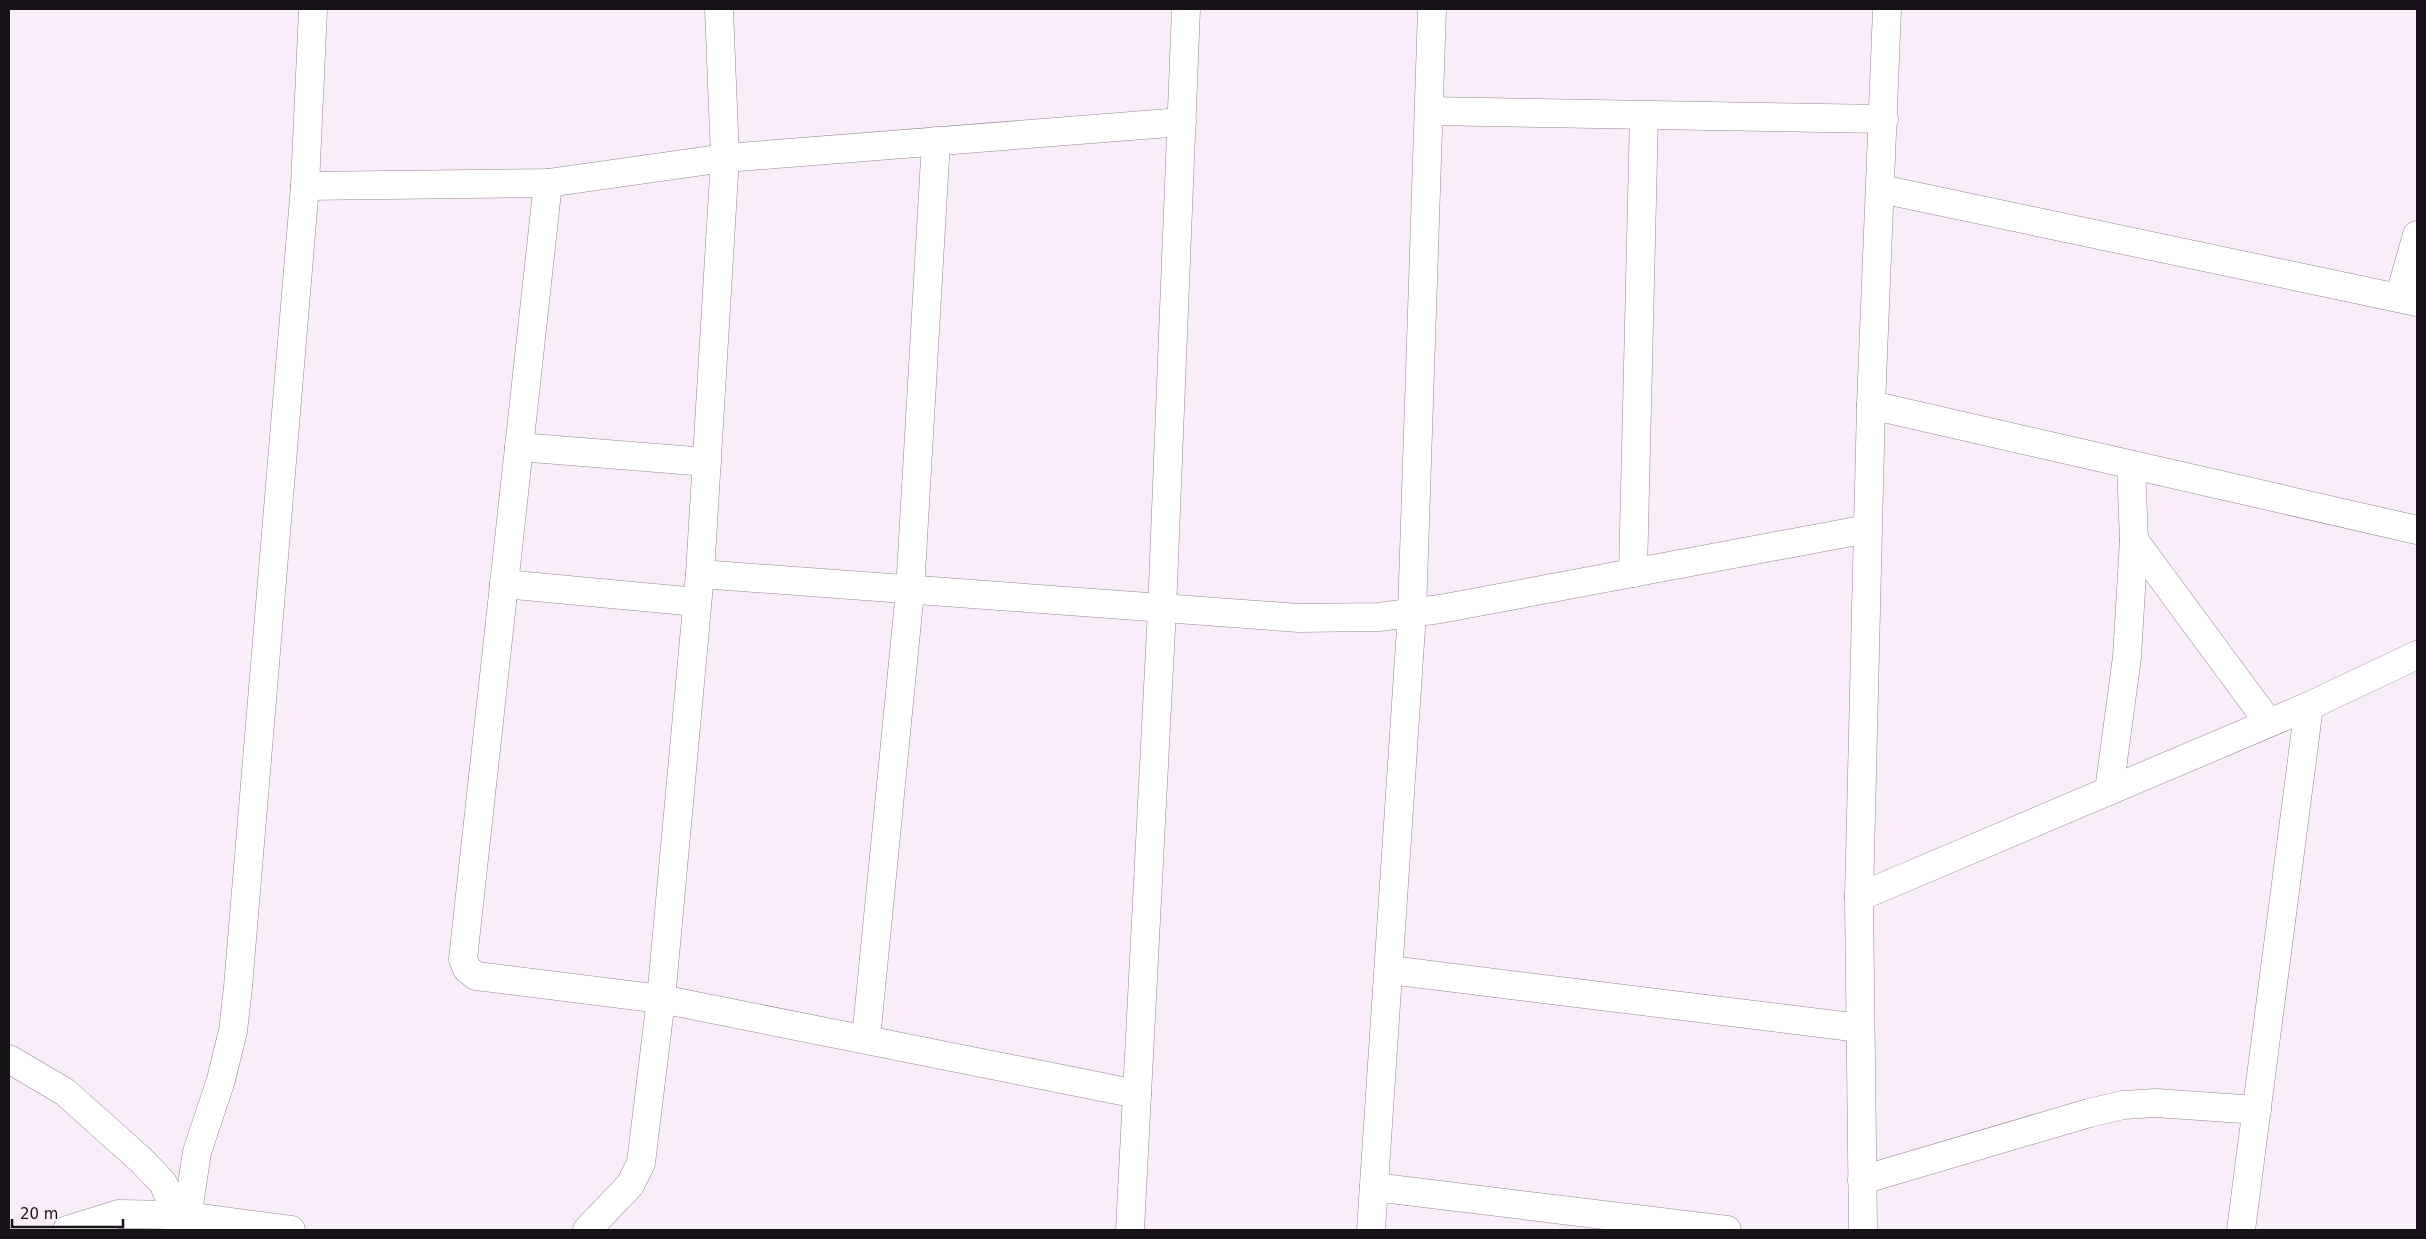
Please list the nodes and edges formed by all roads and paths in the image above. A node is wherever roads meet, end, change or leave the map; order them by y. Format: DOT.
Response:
graph roads {
  1 [pos="313,9"];
  2 [pos="719,9"];
  3 [pos="1186,9"];
  4 [pos="1432,9"];
  5 [pos="1887,9"];
  6 [pos="1428,111"];
  7 [pos="1644,116"];
  8 [pos="1884,119"];
  9 [pos="1182,122"];
  10 [pos="936,141"];
  11 [pos="725,158"];
  12 [pos="548,183"];
  13 [pos="305,186"];
  14 [pos="1881,189"];
  15 [pos="2417,235"];
  16 [pos="2408,300"];
  17 [pos="1871,405"];
  18 [pos="519,447"];
  19 [pos="706,462"];
  20 [pos="2131,465"];
  21 [pos="1867,529"];
  22 [pos="2417,530"];
  23 [pos="2134,540"];
  24 [pos="1633,573"];
  25 [pos="700,574"];
  26 [pos="504,584"];
  27 [pos="910,591"];
  28 [pos="697,602"];
  29 [pos="1162,610"];
  30 [pos="1412,613"];
  31 [pos="2417,655"];
  32 [pos="2310,706"];
  33 [pos="2269,723"];
  34 [pos="2109,791"];
  35 [pos="1859,897"];
  36 [pos="1390,970"];
  37 [pos="661,999"];
  38 [pos="1860,1028"];
  39 [pos="866,1040"];
  40 [pos="9,1059"];
  41 [pos="1137,1094"];
  42 [pos="2257,1110"];
  43 [pos="1862,1180"];
  44 [pos="1374,1187"];
  45 [pos="180,1221"];
  46 [pos="67,1230"];
  47 [pos="291,1230"];
  48 [pos="587,1230"];
  49 [pos="1130,1230"];
  50 [pos="1371,1230"];
  51 [pos="1727,1230"];
  52 [pos="1863,1230"];
  53 [pos="2241,1230"];
  1 -- 13 [label="street"];
  2 -- 11 [label="street"];
  3 -- 9 [label="street"];
  4 -- 6 [label="street"];
  5 -- 8 [label="street"];
  6 -- 7 [label="street"];
  6 -- 30 [label="street"];
  7 -- 8 [label="street"];
  7 -- 24 [label="street"];
  8 -- 14 [label="street"];
  9 -- 10 [label="street"];
  9 -- 29 [label="street"];
  10 -- 11 [label="street"];
  10 -- 27 [label="street"];
  11 -- 12 [label="street"];
  11 -- 19 [label="street"];
  12 -- 13 [label="street"];
  12 -- 18 [label="street"];
  13 -- 45 [label="street"];
  14 -- 16 [label="street"];
  14 -- 17 [label="street"];
  15 -- 16 [label="street"];
  17 -- 20 [label="street"];
  17 -- 21 [label="street"];
  18 -- 19 [label="street"];
  18 -- 26 [label="street"];
  19 -- 25 [label="street"];
  20 -- 22 [label="street"];
  20 -- 23 [label="street"];
  21 -- 24 [label="street"];
  21 -- 35 [label="street"];
  23 -- 33 [label="street"];
  23 -- 34 [label="street"];
  24 -- 30 [label="street"];
  25 -- 27 [label="street"];
  25 -- 28 [label="street"];
  26 -- 28 [label="street"];
  26 -- 37 [label="street"];
  27 -- 29 [label="street"];
  27 -- 39 [label="street"];
  28 -- 37 [label="street"];
  29 -- 30 [label="street"];
  29 -- 41 [label="street"];
  30 -- 36 [label="street"];
  31 -- 32 [label="street"];
  32 -- 33 [label="street"];
  32 -- 42 [label="street"];
  33 -- 34 [label="street"];
  34 -- 35 [label="street"];
  35 -- 38 [label="street"];
  36 -- 38 [label="street"];
  36 -- 44 [label="street"];
  37 -- 39 [label="street"];
  37 -- 48 [label="street"];
  38 -- 43 [label="street"];
  39 -- 41 [label="street"];
  40 -- 45 [label="street"];
  41 -- 49 [label="street"];
  42 -- 43 [label="street"];
  42 -- 53 [label="street"];
  43 -- 52 [label="street"];
  44 -- 50 [label="street"];
  44 -- 51 [label="street"];
  45 -- 46 [label="street"];
  45 -- 47 [label="street"];
}
